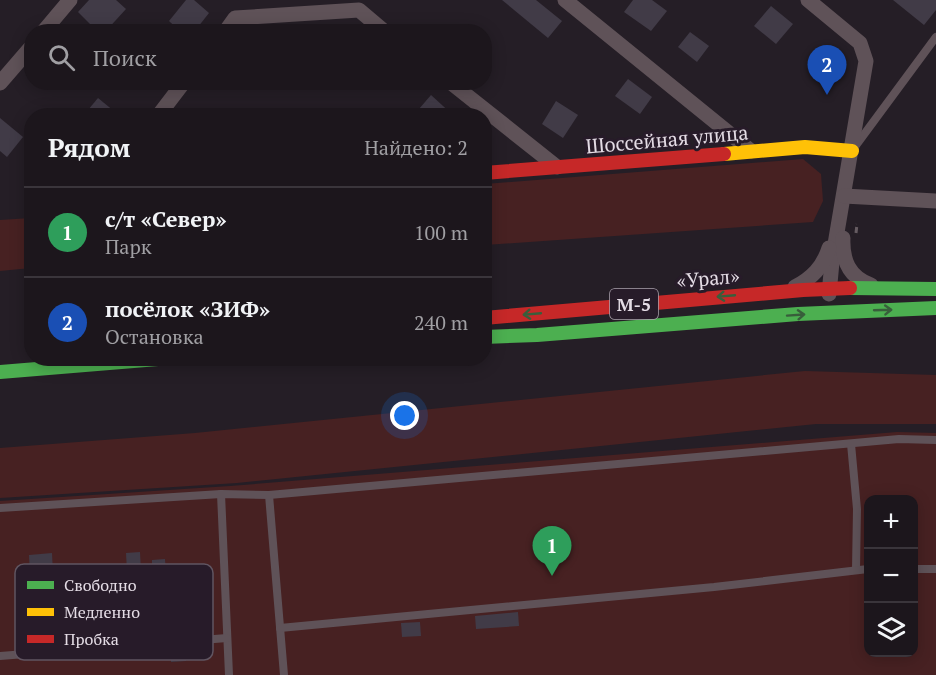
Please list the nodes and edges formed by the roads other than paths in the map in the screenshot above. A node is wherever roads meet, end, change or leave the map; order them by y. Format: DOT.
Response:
graph roads {
  1 [pos="70,0"];
  2 [pos="565,0"];
  3 [pos="808,0"];
  4 [pos="50,24"];
  5 [pos="231,24"];
  6 [pos="376,24"];
  7 [pos="936,37"];
  8 [pos="24,54"];
  9 [pos="0,83"];
  10 [pos="178,90"];
  11 [pos="460,90"];
  12 [pos="164,108"];
  13 [pos="483,108"];
  14 [pos="492,115"];
  15 [pos="751,151"];
  16 [pos="852,151"];
  17 [pos="557,167"];
  18 [pos="492,172"];
  19 [pos="844,196"];
  20 [pos="936,201"];
  21 [pos="885,288"];
  22 [pos="829,289"];
  23 [pos="936,289"];
  24 [pos="784,291"];
  25 [pos="936,309"];
  26 [pos="830,312"];
  27 [pos="492,317"];
  28 [pos="492,337"];
  29 [pos="73,366"];
  30 [pos="0,372"];
  31 [pos="936,440"];
  32 [pos="851,444"];
  33 [pos="220,494"];
  34 [pos="269,495"];
  35 [pos="0,508"];
  36 [pos="864,569"];
  37 [pos="918,569"];
  38 [pos="936,569"];
  39 [pos="856,570"];
  40 [pos="280,628"];
  41 [pos="227,638"];
  42 [pos="213,639"];
  43 [pos="15,655"];
  44 [pos="0,656"];
  45 [pos="229,675"];
  46 [pos="284,675"];
  1 -- 4 [label="street"];
  2 -- 15 [label="street"];
  3 -- 16 [label="street"];
  5 -- 6 [label="street"];
  7 -- 16 [label="lane"];
  8 -- 9 [label="street"];
  10 -- 12 [label="street"];
  11 -- 13 [label="street"];
  14 -- 17 [label="street"];
  15 -- 16 [label="main road, Шоссейная улица"];
  15 -- 17 [label="main road, Шоссейная улица"];
  16 -- 19 [label="street"];
  17 -- 18 [label="main road, Шоссейная улица"];
  19 -- 20 [label="street"];
  19 -- 21 [label="street"];
  19 -- 22 [label="street"];
  19 -- 24 [label="street"];
  21 -- 22 [label="main road, «Урал» / М-5"];
  21 -- 23 [label="main road, «Урал» / М-5"];
  22 -- 24 [label="main road, «Урал» / М-5"];
  22 -- 26 [label="street"];
  24 -- 27 [label="main road, «Урал» / М-5, one-way"];
  26 -- 25 [label="main road, М-5, one-way"];
  28 -- 26 [label="main road, М-5, one-way"];
  29 -- 30 [label="main road"];
  31 -- 32 [label="lane"];
  32 -- 34 [label="lane"];
  32 -- 39 [label="lane"];
  33 -- 34 [label="lane"];
  33 -- 35 [label="lane"];
  33 -- 41 [label="lane"];
  34 -- 40 [label="lane"];
  36 -- 39 [label="lane"];
  37 -- 38 [label="lane"];
  39 -- 40 [label="lane"];
  40 -- 46 [label="lane"];
  41 -- 42 [label="lane"];
  41 -- 45 [label="lane"];
  43 -- 44 [label="lane"];
}
